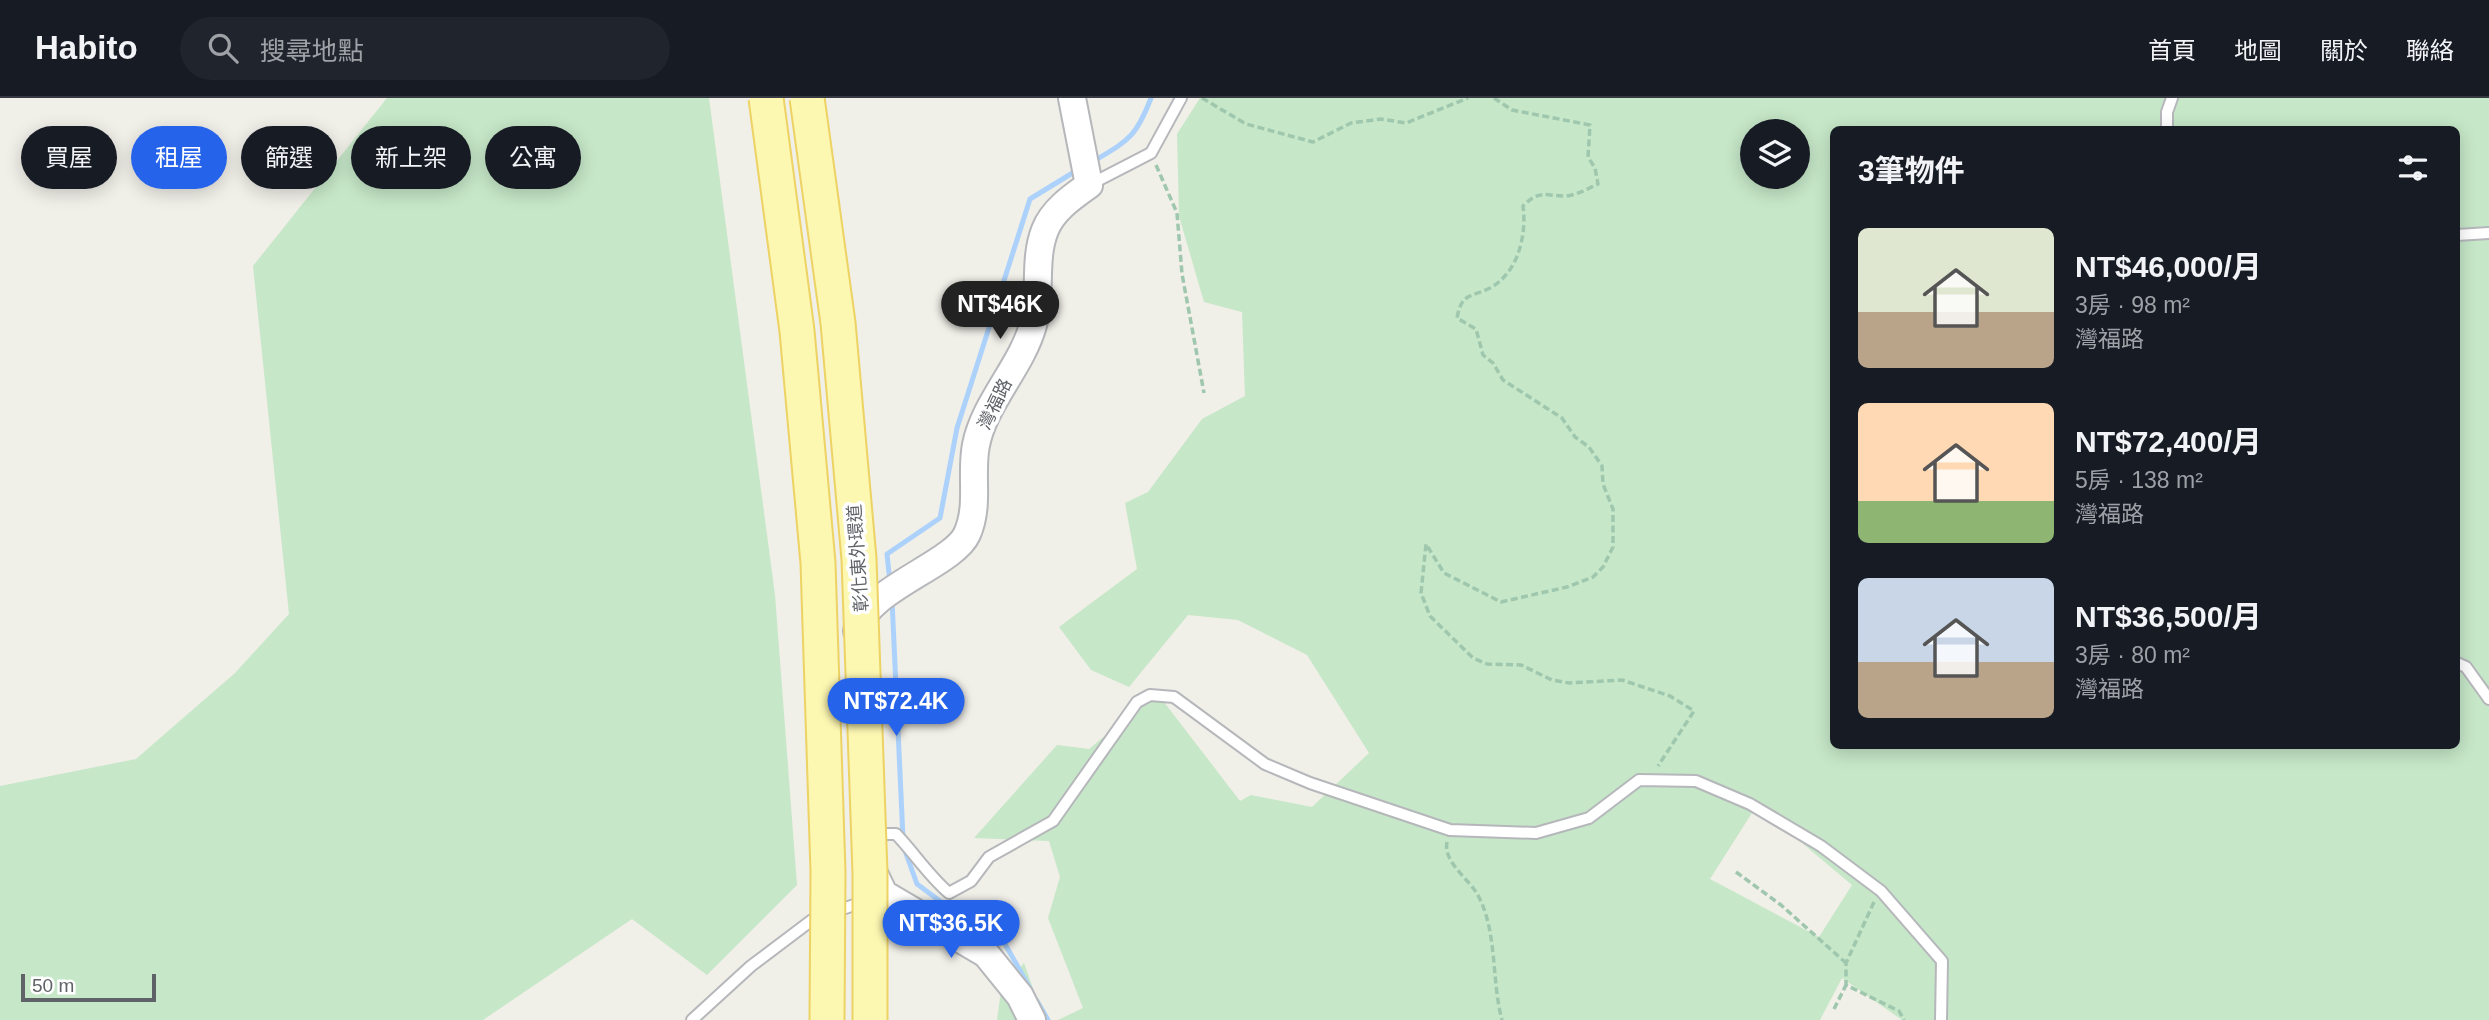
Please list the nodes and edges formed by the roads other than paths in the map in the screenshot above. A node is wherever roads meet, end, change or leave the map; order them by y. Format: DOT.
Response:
graph roads {
  1 [pos="766,98"];
  2 [pos="785,98"];
  3 [pos="807,98"];
  4 [pos="827,98"];
  5 [pos="1072,98"];
  6 [pos="1181,98"];
  7 [pos="2172,98"];
  8 [pos="2167,126"];
  9 [pos="1089,185"];
  10 [pos="2489,233"];
  11 [pos="2460,235"];
  12 [pos="907,580"];
  13 [pos="2460,664"];
  14 [pos="2489,699"];
  15 [pos="877,834"];
  16 [pos="884,894"];
  17 [pos="692,1020"];
  18 [pos="827,1020"];
  19 [pos="846,1020"];
  20 [pos="870,1020"];
  21 [pos="889,1020"];
  22 [pos="1032,1020"];
  23 [pos="1941,1020"];
  1 -- 18 [label="main road, bridge"];
  2 -- 19 [label="main road, 彰化東外環道"];
  3 -- 20 [label="main road, 彰化東外環道, bridge"];
  4 -- 21 [label="main road"];
  5 -- 9 [label="street"];
  6 -- 9 [label="lane"];
  7 -- 8 [label="lane"];
  9 -- 12 [label="street, 灣福路"];
  10 -- 11 [label="lane"];
  12 -- 15 [label="street, 灣福路"];
  12 -- 16 [label="street, 灣福路"];
  13 -- 14 [label="lane"];
  15 -- 16 [label="street, 灣福路"];
  15 -- 23 [label="lane"];
  16 -- 17 [label="lane"];
  16 -- 22 [label="street"];
}
